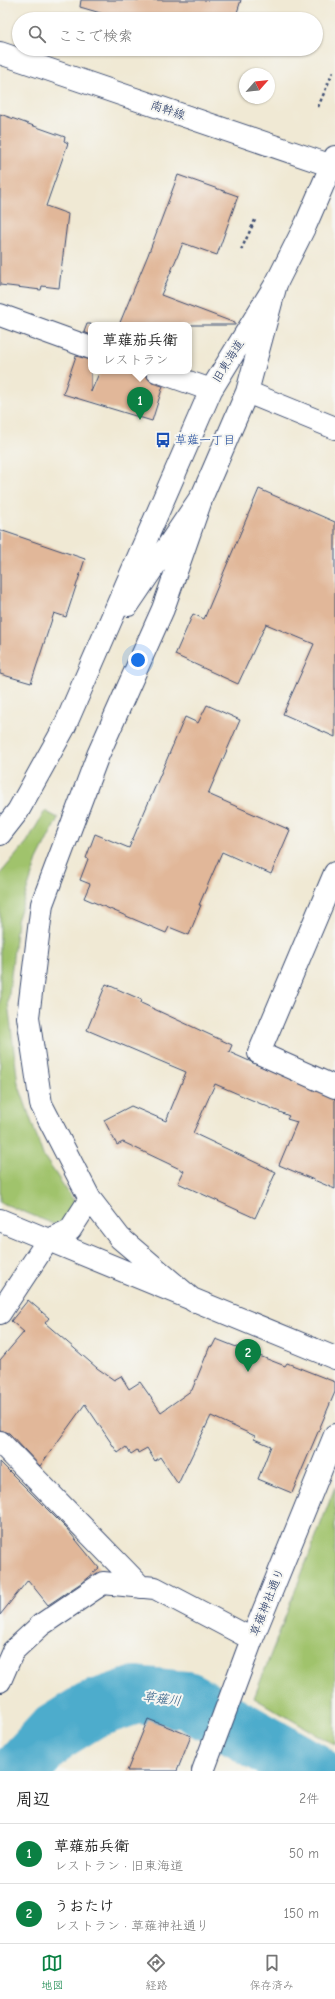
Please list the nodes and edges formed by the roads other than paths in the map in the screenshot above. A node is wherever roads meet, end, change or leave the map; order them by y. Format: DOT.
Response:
graph roads {
  1 [pos="0,53"];
  2 [pos="334,163"];
  3 [pos="276,284"];
  4 [pos="0,315"];
  5 [pos="88,347"];
  6 [pos="165,374"];
  7 [pos="210,390"];
  8 [pos="247,392"];
  9 [pos="335,428"];
  10 [pos="203,494"];
  11 [pos="98,648"];
  12 [pos="0,834"];
  13 [pos="335,873"];
  14 [pos="335,1087"];
  15 [pos="90,1199"];
  16 [pos="0,1220"];
  17 [pos="48,1240"];
  18 [pos="194,1301"];
  19 [pos="0,1313"];
  20 [pos="335,1358"];
  21 [pos="335,1435"];
  22 [pos="0,1442"];
  23 [pos="141,1587"];
  24 [pos="252,1639"];
  25 [pos="0,1681"];
  26 [pos="203,1771"];
  1 -- 2 [label="street, 南幹線"];
  2 -- 3 [label="street"];
  3 -- 7 [label="street, 旧東海道"];
  3 -- 8 [label="street"];
  4 -- 5 [label="street"];
  6 -- 7 [label="street, 旧東海道"];
  7 -- 11 [label="street"];
  8 -- 9 [label="street"];
  8 -- 10 [label="street"];
  10 -- 11 [label="street"];
  10 -- 15 [label="street"];
  11 -- 12 [label="street"];
  13 -- 14 [label="street"];
  15 -- 17 [label="street"];
  15 -- 18 [label="street"];
  16 -- 17 [label="street"];
  17 -- 18 [label="street"];
  17 -- 19 [label="street"];
  18 -- 20 [label="street"];
  21 -- 24 [label="street, 草薙神社通り"];
  22 -- 23 [label="street"];
  23 -- 24 [label="street"];
  23 -- 25 [label="street"];
  24 -- 26 [label="street, 草薙神社通り"];
}
